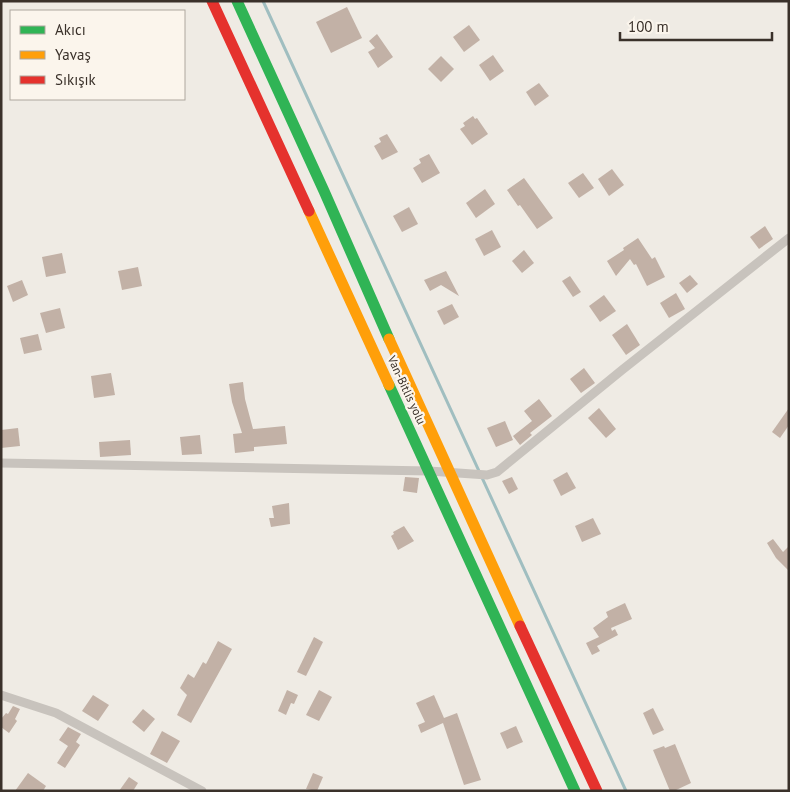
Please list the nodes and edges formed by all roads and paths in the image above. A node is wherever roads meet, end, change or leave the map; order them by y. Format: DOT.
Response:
graph roads {
  1 [pos="212,1"];
  2 [pos="237,1"];
  3 [pos="789,238"];
  4 [pos="1,462"];
  5 [pos="429,471"];
  6 [pos="450,472"];
  7 [pos="1,695"];
  8 [pos="202,791"];
  9 [pos="575,791"];
  10 [pos="597,791"];
  1 -- 5 [label="highway, Van-Bitlis yolu"];
  2 -- 6 [label="highway, Van-Bitlis yolu"];
  3 -- 6 [label="street"];
  4 -- 5 [label="street"];
  5 -- 6 [label="street"];
  5 -- 9 [label="highway, Van-Bitlis yolu"];
  6 -- 10 [label="highway, Van-Bitlis yolu"];
  7 -- 8 [label="street"];
}
